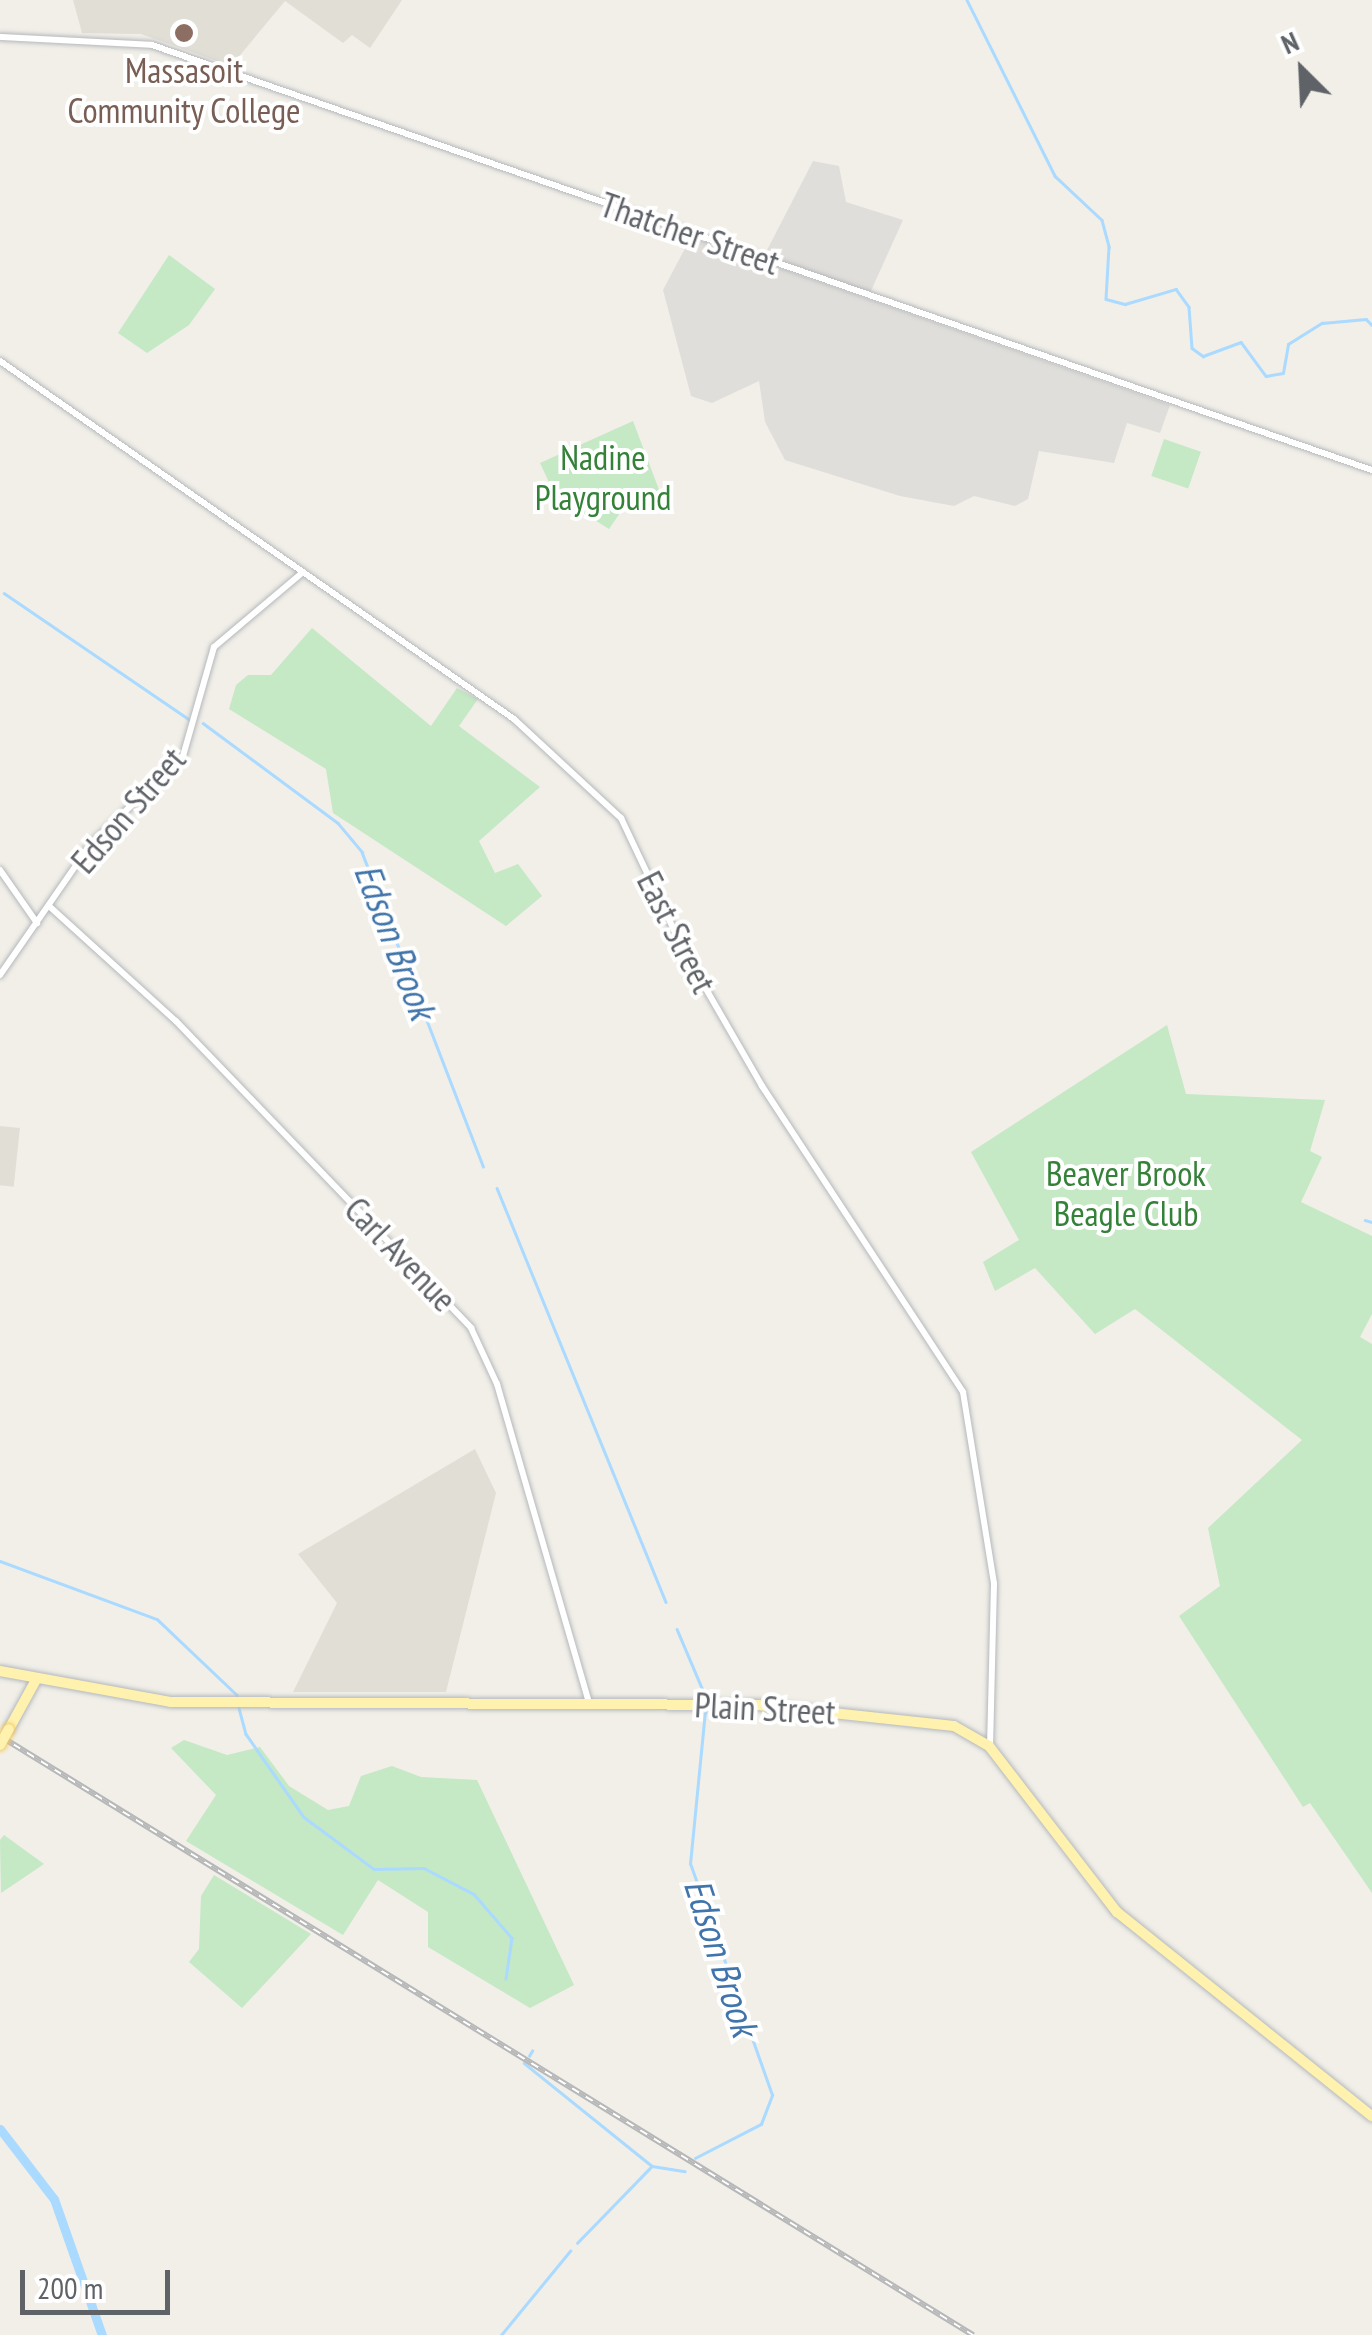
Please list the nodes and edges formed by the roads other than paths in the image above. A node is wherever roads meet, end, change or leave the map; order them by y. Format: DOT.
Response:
graph roads {
  1 [pos="0,37"];
  2 [pos="0,361"];
  3 [pos="1372,470"];
  4 [pos="302,573"];
  5 [pos="0,870"];
  6 [pos="49,906"];
  7 [pos="37,923"];
  8 [pos="0,975"];
  9 [pos="0,1671"];
  10 [pos="37,1678"];
  11 [pos="589,1702"];
  12 [pos="0,1745"];
  13 [pos="989,1746"];
  14 [pos="1372,2116"];
  1 -- 3 [label="street, Thatcher Street"];
  2 -- 4 [label="street, East Street"];
  4 -- 6 [label="street, Edson Street"];
  4 -- 13 [label="street, East Street"];
  5 -- 7 [label="street"];
  6 -- 7 [label="street, Edson Street"];
  6 -- 11 [label="street, Carl Avenue"];
  7 -- 8 [label="street, Edson Street"];
  9 -- 10 [label="main road, Plain Street"];
  10 -- 11 [label="main road, Plain Street"];
  10 -- 12 [label="main road, bridge"];
  11 -- 13 [label="main road, Plain Street"];
  13 -- 14 [label="main road, Plain Street"];
}
